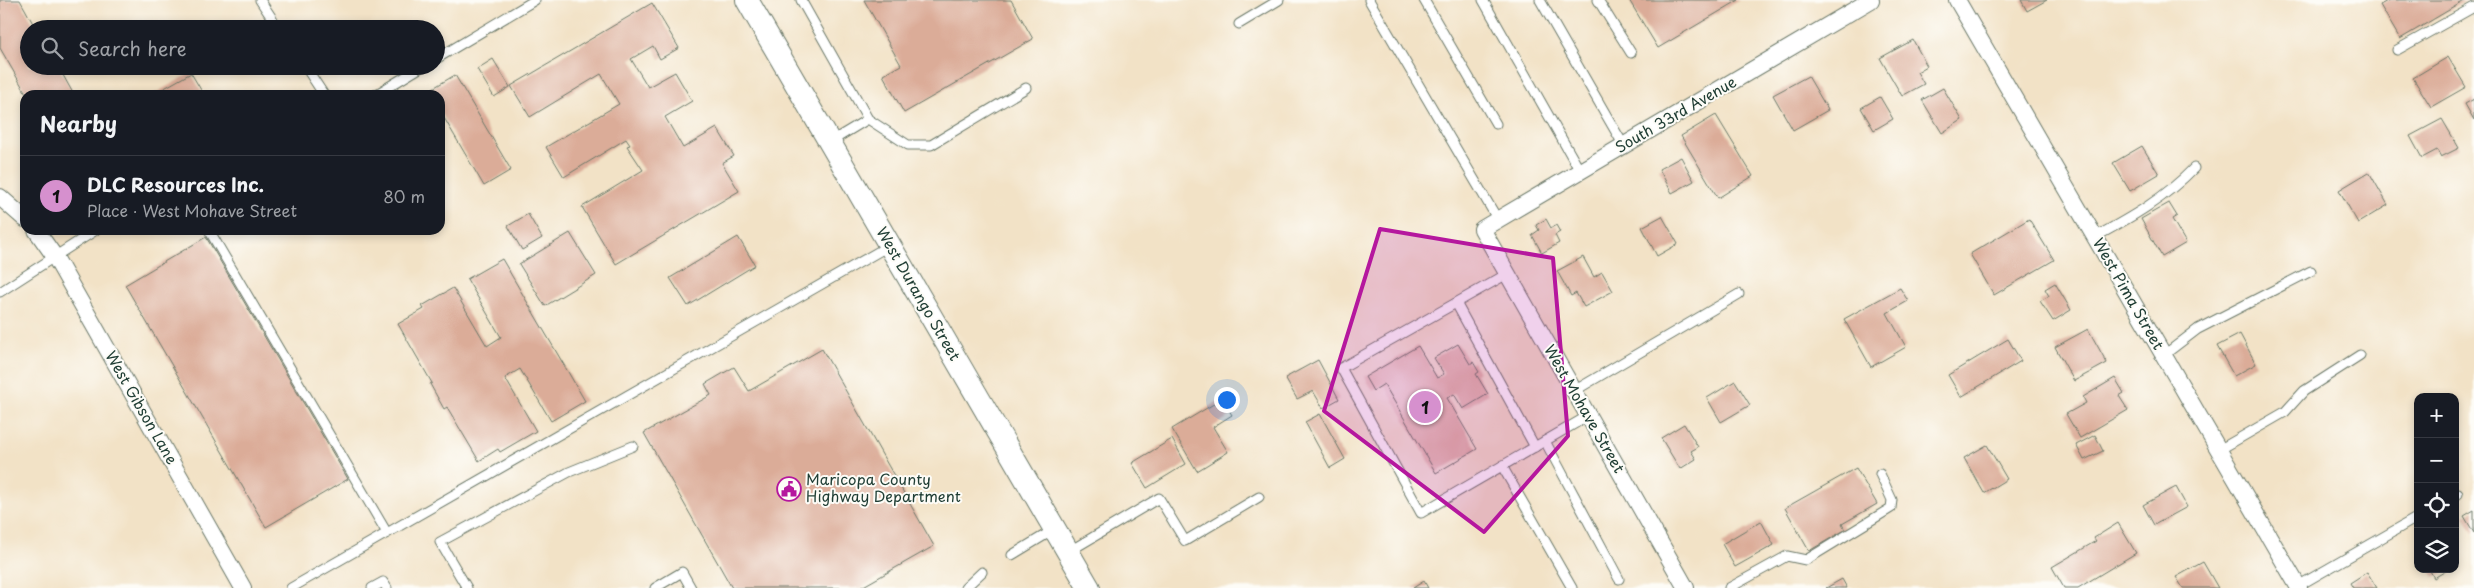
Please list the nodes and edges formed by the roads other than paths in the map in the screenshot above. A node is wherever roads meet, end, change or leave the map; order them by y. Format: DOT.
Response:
graph roads {
  1 [pos="260,0"];
  2 [pos="535,0"];
  3 [pos="747,0"];
  4 [pos="801,0"];
  5 [pos="1279,0"];
  6 [pos="1369,0"];
  7 [pos="1424,0"];
  8 [pos="1483,0"];
  9 [pos="1540,0"];
  10 [pos="1598,0"];
  11 [pos="1871,0"];
  12 [pos="1957,0"];
  13 [pos="2474,7"];
  14 [pos="273,20"];
  15 [pos="1239,24"];
  16 [pos="2397,50"];
  17 [pos="445,53"];
  18 [pos="1631,53"];
  19 [pos="311,75"];
  20 [pos="408,75"];
  21 [pos="1026,88"];
  22 [pos="321,90"];
  23 [pos="383,90"];
  24 [pos="868,119"];
  25 [pos="1496,124"];
  26 [pos="830,142"];
  27 [pos="1624,146"];
  28 [pos="2194,168"];
  29 [pos="1580,171"];
  30 [pos="0,197"];
  31 [pos="20,215"];
  32 [pos="1498,220"];
  33 [pos="1482,229"];
  34 [pos="40,235"];
  35 [pos="88,235"];
  36 [pos="212,235"];
  37 [pos="2095,237"];
  38 [pos="890,245"];
  39 [pos="55,257"];
  40 [pos="2311,271"];
  41 [pos="1507,274"];
  42 [pos="0,292"];
  43 [pos="1739,294"];
  44 [pos="1456,303"];
  45 [pos="2164,355"];
  46 [pos="2360,355"];
  47 [pos="1574,391"];
  48 [pos="1588,416"];
  49 [pos="1545,441"];
  50 [pos="633,446"];
  51 [pos="1535,447"];
  52 [pos="2219,450"];
  53 [pos="1502,466"];
  54 [pos="1880,474"];
  55 [pos="1260,497"];
  56 [pos="2414,519"];
  57 [pos="1055,529"];
  58 [pos="387,533"];
  59 [pos="1068,552"];
  60 [pos="1012,555"];
  61 [pos="982,572"];
  62 [pos="1619,579"];
  63 [pos="2299,587"];
  64 [pos="243,588"];
  65 [pos="291,588"];
  66 [pos="372,588"];
  67 [pos="387,588"];
  68 [pos="467,588"];
  69 [pos="655,588"];
  70 [pos="691,588"];
  71 [pos="966,588"];
  72 [pos="1089,588"];
  73 [pos="1572,588"];
  74 [pos="1686,588"];
  75 [pos="1729,588"];
  1 -- 14 [label="lane"];
  2 -- 17 [label="lane"];
  3 -- 26 [label="street, West Durango Street"];
  4 -- 24 [label="lane"];
  5 -- 15 [label="lane"];
  6 -- 32 [label="lane"];
  7 -- 25 [label="lane"];
  8 -- 29 [label="lane"];
  9 -- 27 [label="lane"];
  10 -- 18 [label="lane"];
  11 -- 27 [label="street, South 33rd Avenue"];
  12 -- 37 [label="street, West Pima Street"];
  13 -- 16 [label="lane"];
  19 -- 22 [label="lane"];
  20 -- 23 [label="lane"];
  21 -- 24 [label="lane"];
  24 -- 26 [label="lane"];
  26 -- 38 [label="street, West Durango Street"];
  27 -- 29 [label="street, South 33rd Avenue"];
  28 -- 37 [label="lane"];
  29 -- 32 [label="street, South 33rd Avenue"];
  30 -- 31 [label="street"];
  32 -- 33 [label="street, South 33rd Avenue"];
  33 -- 41 [label="street, West Mohave Street"];
  34 -- 39 [label="street, West Gibson Lane"];
  35 -- 39 [label="lane"];
  36 -- 58 [label="lane"];
  37 -- 45 [label="street, West Pima Street"];
  38 -- 57 [label="street, West Durango Street"];
  38 -- 58 [label="lane"];
  39 -- 42 [label="lane"];
  39 -- 64 [label="street, West Gibson Lane"];
  40 -- 45 [label="lane"];
  41 -- 44 [label="lane"];
  41 -- 47 [label="street, West Mohave Street"];
  43 -- 47 [label="lane"];
  44 -- 51 [label="lane"];
  44 -- 53 [label="lane"];
  45 -- 52 [label="street, West Pima Street"];
  46 -- 52 [label="lane"];
  47 -- 48 [label="street, West Mohave Street"];
  48 -- 49 [label="lane"];
  48 -- 74 [label="street, West Mohave Street"];
  49 -- 51 [label="lane"];
  49 -- 62 [label="lane"];
  50 -- 68 [label="lane"];
  51 -- 53 [label="lane"];
  52 -- 63 [label="street, West Pima Street"];
  53 -- 73 [label="lane"];
  54 -- 75 [label="lane"];
  55 -- 59 [label="lane"];
  56 -- 63 [label="lane"];
  57 -- 59 [label="street, West Durango Street"];
  57 -- 60 [label="lane"];
  58 -- 65 [label="lane"];
  59 -- 72 [label="street, West Durango Street"];
  61 -- 71 [label="lane"];
  66 -- 67 [label="lane"];
  69 -- 70 [label="lane"];
}
